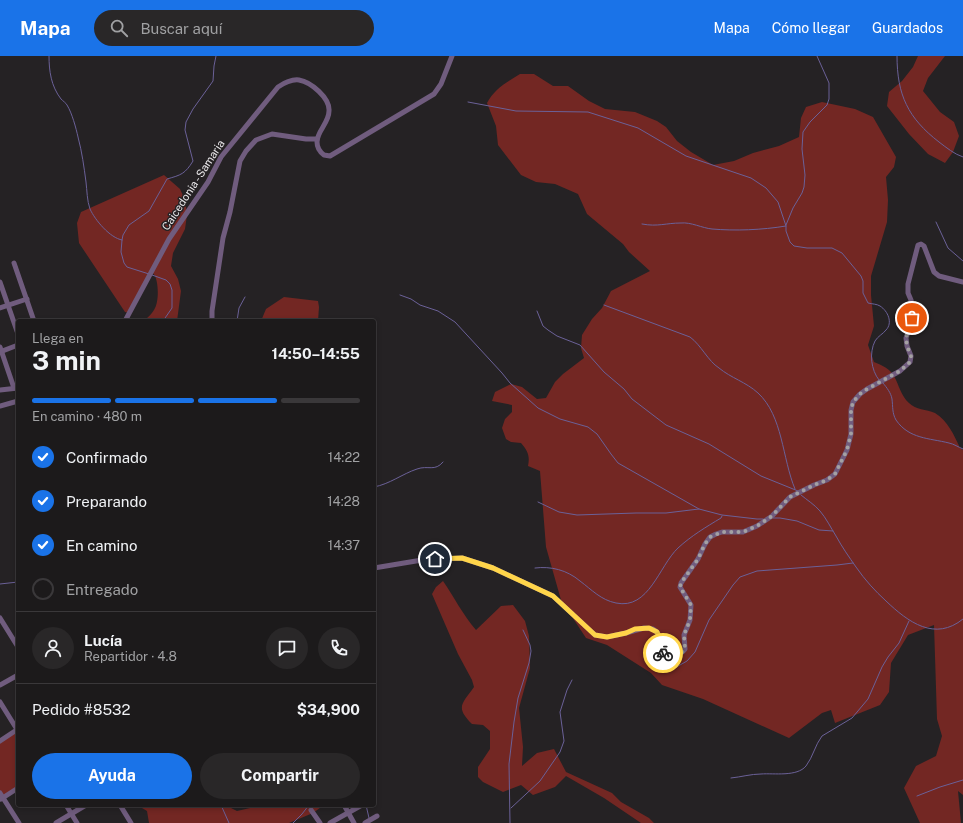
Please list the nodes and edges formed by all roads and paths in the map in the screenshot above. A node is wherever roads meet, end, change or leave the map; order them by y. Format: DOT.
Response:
graph roads {
  1 [pos="452,56"];
  2 [pos="317,139"];
  3 [pos="14,263"];
  4 [pos="0,282"];
  5 [pos="963,282"];
  6 [pos="27,299"];
  7 [pos="8,306"];
  8 [pos="0,308"];
  9 [pos="33,319"];
  10 [pos="126,319"];
  11 [pos="212,319"];
  12 [pos="16,328"];
  13 [pos="16,346"];
  14 [pos="0,350"];
  15 [pos="16,388"];
  16 [pos="0,390"];
  17 [pos="16,402"];
  18 [pos="0,406"];
  19 [pos="376,567"];
  20 [pos="0,618"];
  21 [pos="2,627"];
  22 [pos="16,644"];
  23 [pos="16,676"];
  24 [pos="0,685"];
  25 [pos="0,702"];
  26 [pos="16,727"];
  27 [pos="16,731"];
  28 [pos="0,741"];
  29 [pos="16,789"];
  30 [pos="1,797"];
  31 [pos="67,807"];
  32 [pos="83,807"];
  33 [pos="121,807"];
  34 [pos="345,807"];
  35 [pos="358,807"];
  36 [pos="312,810"];
  37 [pos="348,812"];
  38 [pos="72,814"];
  39 [pos="377,816"];
  40 [pos="20,823"];
  41 [pos="56,823"];
  42 [pos="77,823"];
  43 [pos="131,823"];
  44 [pos="320,823"];
  45 [pos="330,823"];
  46 [pos="354,823"];
  47 [pos="365,823"];
  1 -- 2 [label="street"];
  2 -- 10 [label="street, Caicedonia - Samaria"];
  2 -- 11 [label="street"];
  3 -- 6 [label="street"];
  4 -- 7 [label="street"];
  5 -- 19 [label="street"];
  6 -- 7 [label="street"];
  6 -- 9 [label="street"];
  7 -- 8 [label="street"];
  7 -- 12 [label="street"];
  13 -- 14 [label="street"];
  14 -- 15 [label="street"];
  15 -- 16 [label="street"];
  17 -- 18 [label="street"];
  20 -- 21 [label="street"];
  21 -- 22 [label="street"];
  23 -- 24 [label="street"];
  25 -- 26 [label="street"];
  27 -- 28 [label="street"];
  29 -- 30 [label="street"];
  30 -- 40 [label="street"];
  31 -- 38 [label="street"];
  32 -- 38 [label="street"];
  33 -- 43 [label="street"];
  34 -- 37 [label="street"];
  35 -- 37 [label="street"];
  36 -- 44 [label="street"];
  37 -- 45 [label="street"];
  37 -- 46 [label="street"];
  38 -- 41 [label="street"];
  38 -- 42 [label="street"];
  39 -- 47 [label="street"];
}
